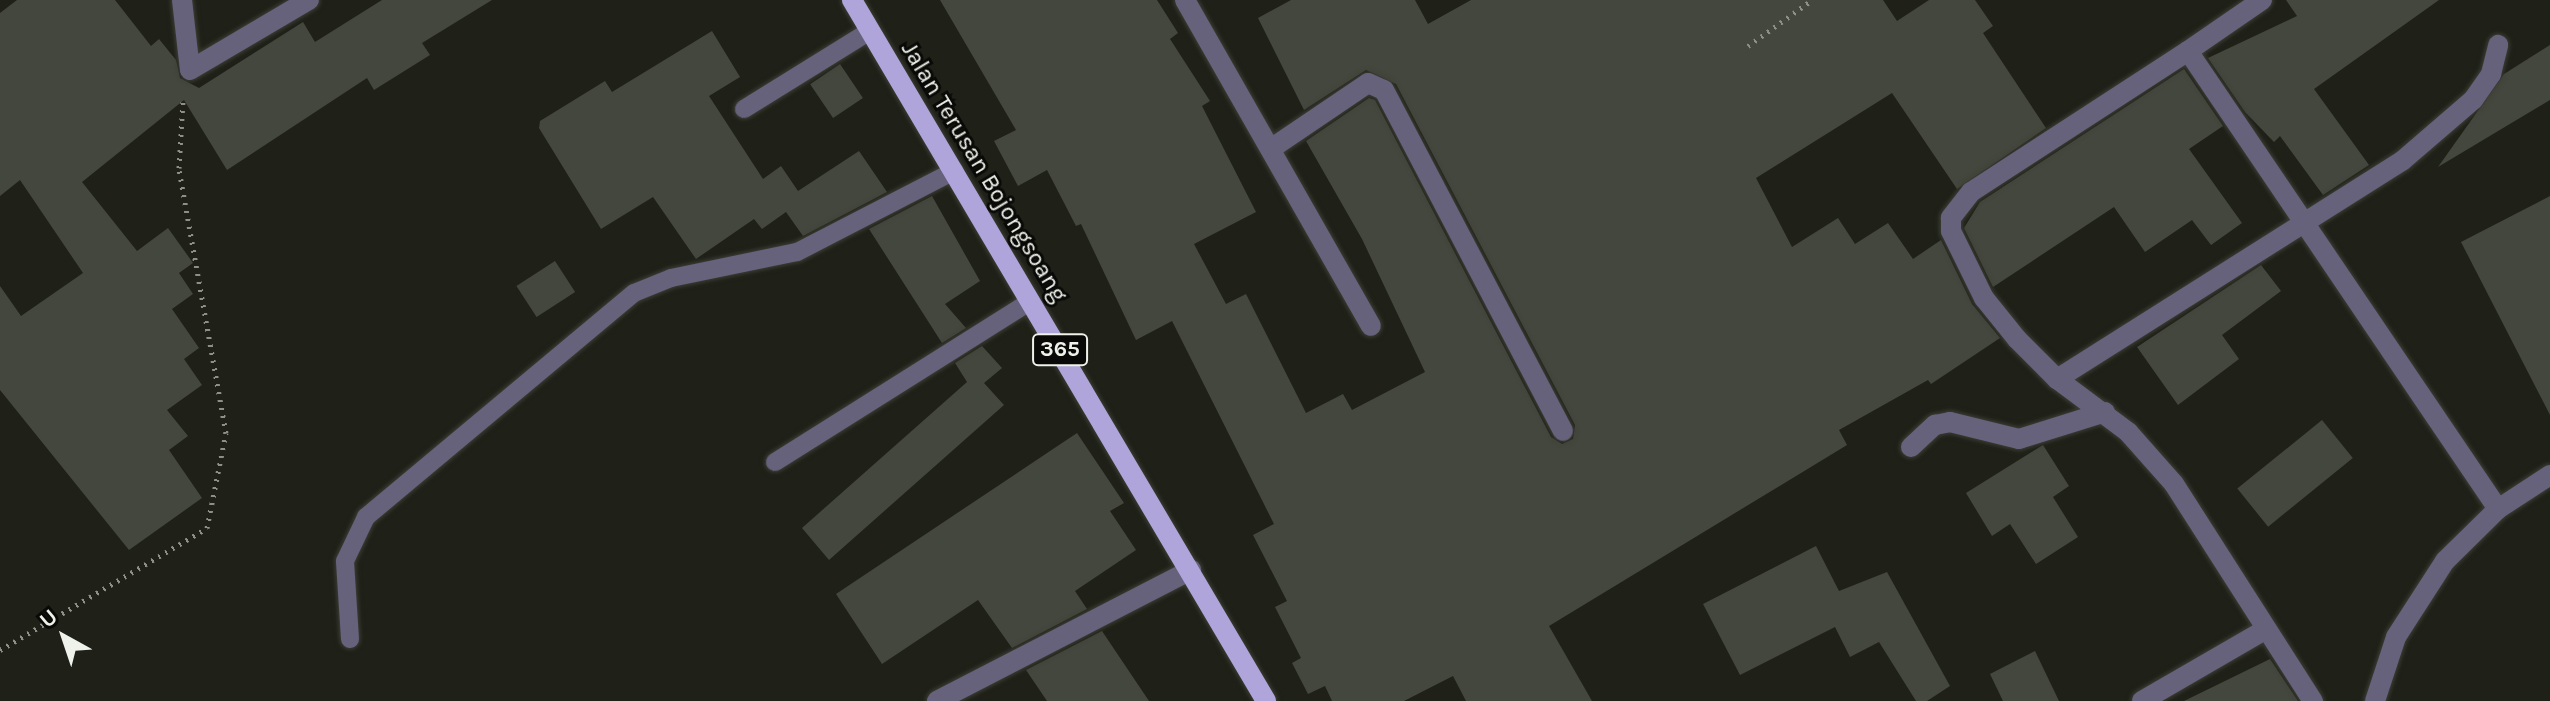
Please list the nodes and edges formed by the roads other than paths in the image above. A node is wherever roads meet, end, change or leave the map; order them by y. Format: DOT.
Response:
graph roads {
  1 [pos="182,0"];
  2 [pos="309,0"];
  3 [pos="852,0"];
  4 [pos="1185,0"];
  5 [pos="2262,0"];
  6 [pos="870,31"];
  7 [pos="2498,45"];
  8 [pos="2188,51"];
  9 [pos="744,109"];
  10 [pos="1272,148"];
  11 [pos="954,171"];
  12 [pos="2305,224"];
  13 [pos="1031,301"];
  14 [pos="1371,326"];
  15 [pos="2057,379"];
  16 [pos="2105,412"];
  17 [pos="1563,431"];
  18 [pos="1911,447"];
  19 [pos="775,462"];
  20 [pos="2550,475"];
  21 [pos="2498,509"];
  22 [pos="1191,570"];
  23 [pos="2266,629"];
  24 [pos="350,639"];
  25 [pos="937,701"];
  26 [pos="1266,701"];
  27 [pos="2142,701"];
  28 [pos="2313,701"];
  29 [pos="2375,701"];
  1 -- 2 [label="street"];
  3 -- 6 [label="main road, Jalan Terusan Bojongsoang / 365"];
  4 -- 10 [label="street"];
  5 -- 8 [label="street"];
  6 -- 9 [label="lane"];
  6 -- 11 [label="main road, Jalan Terusan Bojongsoang / 365"];
  7 -- 12 [label="street"];
  8 -- 12 [label="street"];
  8 -- 15 [label="street"];
  10 -- 14 [label="street"];
  10 -- 17 [label="street"];
  11 -- 13 [label="main road, Jalan Terusan Bojongsoang / 365"];
  11 -- 24 [label="lane"];
  12 -- 15 [label="street"];
  12 -- 21 [label="street"];
  13 -- 19 [label="lane"];
  13 -- 22 [label="main road, Jalan Terusan Bojongsoang / 365"];
  15 -- 16 [label="street"];
  16 -- 18 [label="street"];
  16 -- 23 [label="street"];
  20 -- 21 [label="street"];
  21 -- 29 [label="street"];
  22 -- 25 [label="street"];
  22 -- 26 [label="main road, Jalan Terusan Bojongsoang / 365"];
  23 -- 27 [label="street"];
  23 -- 28 [label="street"];
}
